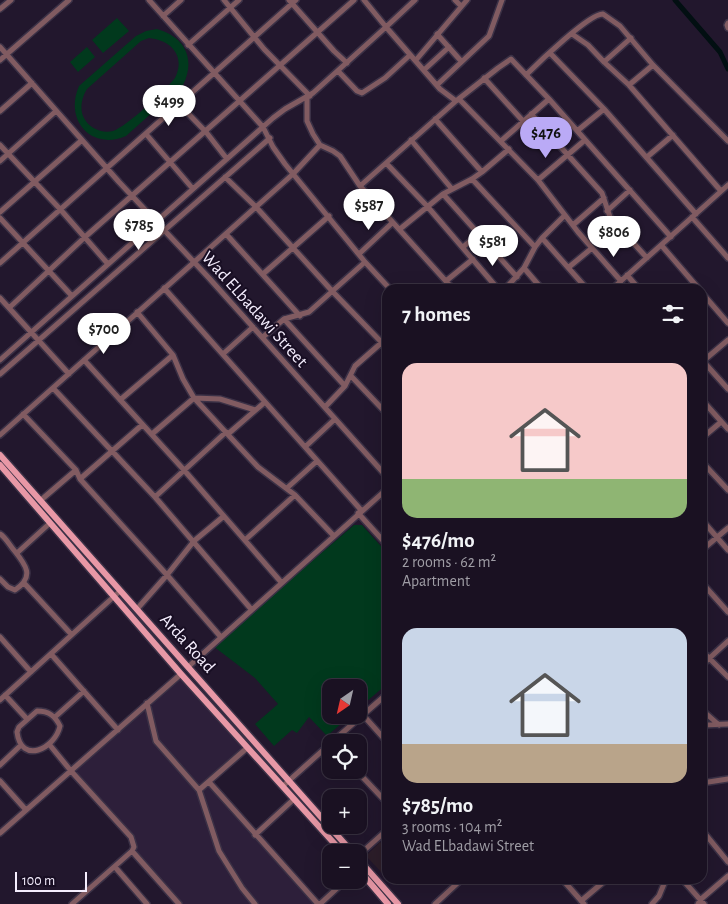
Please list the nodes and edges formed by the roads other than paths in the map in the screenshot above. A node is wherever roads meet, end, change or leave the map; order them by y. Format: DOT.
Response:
graph roads {
  1 [pos="10,0"];
  2 [pos="69,0"];
  3 [pos="149,0"];
  4 [pos="181,0"];
  5 [pos="224,0"];
  6 [pos="239,0"];
  7 [pos="354,0"];
  8 [pos="364,0"];
  9 [pos="415,0"];
  10 [pos="454,0"];
  11 [pos="467,0"];
  12 [pos="502,0"];
  13 [pos="292,1"];
  14 [pos="460,6"];
  15 [pos="231,7"];
  16 [pos="0,9"];
  17 [pos="163,16"];
  18 [pos="728,23"];
  19 [pos="386,27"];
  20 [pos="728,28"];
  21 [pos="317,32"];
  22 [pos="437,34"];
  23 [pos="572,34"];
  24 [pos="255,37"];
  25 [pos="630,38"];
  26 [pos="188,45"];
  27 [pos="0,47"];
  28 [pos="449,47"];
  29 [pos="550,53"];
  30 [pos="6,54"];
  31 [pos="410,54"];
  32 [pos="0,60"];
  33 [pos="416,60"];
  34 [pos="461,61"];
  35 [pos="604,62"];
  36 [pos="347,63"];
  37 [pos="653,65"];
  38 [pos="279,66"];
  39 [pos="424,70"];
  40 [pos="338,71"];
  41 [pos="214,74"];
  42 [pos="526,75"];
  43 [pos="484,78"];
  44 [pos="32,83"];
  45 [pos="437,85"];
  46 [pos="629,85"];
  47 [pos="308,97"];
  48 [pos="549,98"];
  49 [pos="458,100"];
  50 [pos="240,102"];
  51 [pos="180,104"];
  52 [pos="604,109"];
  53 [pos="0,111"];
  54 [pos="56,111"];
  55 [pos="532,114"];
  56 [pos="435,119"];
  57 [pos="523,121"];
  58 [pos="263,127"];
  59 [pos="577,131"];
  60 [pos="206,132"];
  61 [pos="146,134"];
  62 [pos="673,135"];
  63 [pos="270,138"];
  64 [pos="82,140"];
  65 [pos="411,140"];
  66 [pos="585,140"];
  67 [pos="502,141"];
  68 [pos="728,141"];
  69 [pos="0,145"];
  70 [pos="320,145"];
  71 [pos="509,149"];
  72 [pos="9,153"];
  73 [pos="567,154"];
  74 [pos="648,157"];
  75 [pos="227,159"];
  76 [pos="0,161"];
  77 [pos="170,162"];
  78 [pos="386,163"];
  79 [pos="106,168"];
  80 [pos="482,172"];
  81 [pos="293,174"];
  82 [pos="225,177"];
  83 [pos="472,180"];
  84 [pos="538,180"];
  85 [pos="34,183"];
  86 [pos="728,185"];
  87 [pos="360,186"];
  88 [pos="452,188"];
  89 [pos="193,189"];
  90 [pos="630,190"];
  91 [pos="721,191"];
  92 [pos="444,194"];
  93 [pos="133,197"];
  94 [pos="604,198"];
  95 [pos="256,206"];
  96 [pos="427,206"];
  97 [pos="60,209"];
  98 [pos="607,210"];
  99 [pos="0,212"];
  100 [pos="694,215"];
  101 [pos="328,216"];
  102 [pos="565,216"];
  103 [pos="0,218"];
  104 [pos="156,222"];
  105 [pos="392,223"];
  106 [pos="572,225"];
  107 [pos="400,229"];
  108 [pos="165,231"];
  109 [pos="226,234"];
  110 [pos="479,234"];
  111 [pos="85,237"];
  112 [pos="671,237"];
  113 [pos="542,238"];
  114 [pos="22,243"];
  115 [pos="662,246"];
  116 [pos="463,247"];
  117 [pos="535,247"];
  118 [pos="293,248"];
  119 [pos="592,248"];
  120 [pos="358,254"];
  121 [pos="473,258"];
  122 [pos="647,258"];
  123 [pos="728,258"];
  124 [pos="194,261"];
  125 [pos="365,262"];
  126 [pos="0,263"];
  127 [pos="108,264"];
  128 [pos="524,268"];
  129 [pos="569,268"];
  130 [pos="49,271"];
  131 [pos="263,274"];
  132 [pos="627,275"];
  133 [pos="517,277"];
  134 [pos="446,281"];
  135 [pos="621,281"];
  136 [pos="385,284"];
  137 [pos="449,284"];
  138 [pos="494,284"];
  139 [pos="510,284"];
  140 [pos="538,284"];
  141 [pos="583,284"];
  142 [pos="618,284"];
  143 [pos="635,284"];
  144 [pos="695,284"];
  145 [pos="164,288"];
  146 [pos="333,292"];
  147 [pos="72,296"];
  148 [pos="0,298"];
  149 [pos="707,299"];
  150 [pos="9,308"];
  151 [pos="137,312"];
  152 [pos="300,316"];
  153 [pos="284,319"];
  154 [pos="728,323"];
  155 [pos="253,327"];
  156 [pos="32,332"];
  157 [pos="263,337"];
  158 [pos="39,340"];
  159 [pos="728,340"];
  160 [pos="382,343"];
  161 [pos="223,354"];
  162 [pos="173,355"];
  163 [pos="1,358"];
  164 [pos="707,358"];
  165 [pos="84,360"];
  166 [pos="707,365"];
  167 [pos="0,374"];
  168 [pos="69,374"];
  169 [pos="351,376"];
  170 [pos="345,386"];
  171 [pos="53,388"];
  172 [pos="728,389"];
  173 [pos="194,398"];
  174 [pos="120,400"];
  175 [pos="265,402"];
  176 [pos="707,406"];
  177 [pos="325,407"];
  178 [pos="382,409"];
  179 [pos="255,410"];
  180 [pos="24,414"];
  181 [pos="335,419"];
  182 [pos="722,422"];
  183 [pos="142,425"];
  184 [pos="728,429"];
  185 [pos="227,433"];
  186 [pos="152,434"];
  187 [pos="707,434"];
  188 [pos="0,435"];
  189 [pos="305,447"];
  190 [pos="113,450"];
  191 [pos="0,454"];
  192 [pos="318,461"];
  193 [pos="0,465"];
  194 [pos="707,467"];
  195 [pos="76,470"];
  196 [pos="184,470"];
  197 [pos="382,471"];
  198 [pos="80,479"];
  199 [pos="287,488"];
  200 [pos="728,490"];
  201 [pos="382,493"];
  202 [pos="295,495"];
  203 [pos="155,496"];
  204 [pos="40,500"];
  205 [pos="360,512"];
  206 [pos="224,516"];
  207 [pos="50,523"];
  208 [pos="707,526"];
  209 [pos="728,528"];
  210 [pos="0,534"];
  211 [pos="333,535"];
  212 [pos="717,537"];
  213 [pos="382,539"];
  214 [pos="245,540"];
  215 [pos="194,541"];
  216 [pos="707,546"];
  217 [pos="728,550"];
  218 [pos="16,553"];
  219 [pos="167,575"];
  220 [pos="0,579"];
  221 [pos="281,582"];
  222 [pos="24,583"];
  223 [pos="707,589"];
  224 [pos="120,591"];
  225 [pos="115,596"];
  226 [pos="137,609"];
  227 [pos="251,609"];
  228 [pos="728,612"];
  229 [pos="71,634"];
  230 [pos="220,636"];
  231 [pos="0,637"];
  232 [pos="728,641"];
  233 [pos="51,654"];
  234 [pos="707,657"];
  235 [pos="709,660"];
  236 [pos="188,666"];
  237 [pos="31,672"];
  238 [pos="181,674"];
  239 [pos="728,678"];
  240 [pos="84,691"];
  241 [pos="5,695"];
  242 [pos="382,698"];
  243 [pos="0,700"];
  244 [pos="147,703"];
  245 [pos="368,711"];
  246 [pos="707,714"];
  247 [pos="55,717"];
  248 [pos="27,719"];
  249 [pos="368,721"];
  250 [pos="353,724"];
  251 [pos="728,724"];
  252 [pos="707,725"];
  253 [pos="719,725"];
  254 [pos="118,730"];
  255 [pos="342,734"];
  256 [pos="382,736"];
  257 [pos="49,744"];
  258 [pos="21,745"];
  259 [pos="247,748"];
  260 [pos="322,752"];
  261 [pos="0,765"];
  262 [pos="71,771"];
  263 [pos="364,779"];
  264 [pos="728,779"];
  265 [pos="0,781"];
  266 [pos="289,781"];
  267 [pos="209,782"];
  268 [pos="707,783"];
  269 [pos="283,786"];
  270 [pos="199,790"];
  271 [pos="382,798"];
  272 [pos="294,799"];
  273 [pos="26,810"];
  274 [pos="0,833"];
  275 [pos="255,835"];
  276 [pos="382,835"];
  277 [pos="707,836"];
  278 [pos="335,844"];
  279 [pos="345,844"];
  280 [pos="367,848"];
  281 [pos="132,851"];
  282 [pos="728,862"];
  283 [pos="115,867"];
  284 [pos="367,869"];
  285 [pos="728,876"];
  286 [pos="367,879"];
  287 [pos="454,884"];
  288 [pos="566,884"];
  289 [pos="602,884"];
  290 [pos="664,884"];
  291 [pos="686,884"];
  292 [pos="336,889"];
  293 [pos="583,903"];
  294 [pos="701,903"];
  295 [pos="72,904"];
  296 [pos="147,904"];
  297 [pos="179,904"];
  298 [pos="255,904"];
  299 [pos="319,904"];
  300 [pos="388,904"];
  301 [pos="398,904"];
  302 [pos="434,904"];
  303 [pos="652,904"];
  1 -- 16 [label="street"];
  2 -- 30 [label="street"];
  3 -- 17 [label="street"];
  4 -- 17 [label="street"];
  5 -- 15 [label="street"];
  6 -- 15 [label="street"];
  7 -- 21 [label="street"];
  8 -- 19 [label="street"];
  9 -- 19 [label="street"];
  10 -- 14 [label="street"];
  11 -- 14 [label="street"];
  12 -- 34 [label="street"];
  13 -- 21 [label="street"];
  13 -- 24 [label="street"];
  14 -- 22 [label="street"];
  15 -- 24 [label="street"];
  15 -- 26 [label="street"];
  17 -- 26 [label="street"];
  18 -- 20 [label="street"];
  19 -- 31 [label="street"];
  19 -- 36 [label="street"];
  21 -- 36 [label="street"];
  21 -- 38 [label="street"];
  22 -- 28 [label="street"];
  22 -- 33 [label="street"];
  23 -- 25 [label="street"];
  23 -- 29 [label="street"];
  23 -- 35 [label="street"];
  24 -- 38 [label="street"];
  24 -- 41 [label="street"];
  25 -- 35 [label="street"];
  25 -- 37 [label="street"];
  26 -- 41 [label="street"];
  27 -- 30 [label="street, Wad ELbadawi Street"];
  28 -- 34 [label="street"];
  28 -- 39 [label="street"];
  29 -- 42 [label="street"];
  29 -- 52 [label="street"];
  30 -- 32 [label="street"];
  30 -- 44 [label="street, Wad ELbadawi Street"];
  31 -- 33 [label="street"];
  31 -- 40 [label="street"];
  33 -- 39 [label="street"];
  34 -- 45 [label="street"];
  35 -- 46 [label="street"];
  36 -- 40 [label="street"];
  37 -- 46 [label="street"];
  37 -- 68 [label="street"];
  38 -- 47 [label="street"];
  38 -- 50 [label="street"];
  39 -- 45 [label="street"];
  40 -- 47 [label="street"];
  41 -- 50 [label="street"];
  41 -- 51 [label="street"];
  42 -- 43 [label="street"];
  42 -- 48 [label="street"];
  43 -- 49 [label="street"];
  43 -- 57 [label="street"];
  44 -- 53 [label="street"];
  44 -- 54 [label="street, Wad ELbadawi Street"];
  45 -- 49 [label="street"];
  46 -- 62 [label="street"];
  47 -- 58 [label="street"];
  47 -- 70 [label="street"];
  48 -- 55 [label="street"];
  48 -- 59 [label="street"];
  49 -- 56 [label="street"];
  49 -- 67 [label="street"];
  50 -- 58 [label="street"];
  50 -- 60 [label="street"];
  51 -- 60 [label="street"];
  51 -- 61 [label="street"];
  52 -- 59 [label="street"];
  52 -- 74 [label="street"];
  54 -- 64 [label="street, Wad ELbadawi Street"];
  54 -- 72 [label="street"];
  55 -- 57 [label="street"];
  55 -- 73 [label="street"];
  56 -- 65 [label="street"];
  56 -- 80 [label="street"];
  57 -- 67 [label="street"];
  58 -- 63 [label="street"];
  58 -- 75 [label="street"];
  59 -- 66 [label="street"];
  60 -- 75 [label="street"];
  60 -- 77 [label="street"];
  61 -- 77 [label="street"];
  61 -- 79 [label="street"];
  62 -- 74 [label="street"];
  62 -- 91 [label="street"];
  63 -- 81 [label="street"];
  63 -- 82 [label="street"];
  64 -- 79 [label="street, Wad ELbadawi Street"];
  64 -- 85 [label="street"];
  65 -- 78 [label="street"];
  65 -- 88 [label="street"];
  66 -- 73 [label="street"];
  66 -- 90 [label="street"];
  67 -- 71 [label="street"];
  69 -- 72 [label="street"];
  70 -- 81 [label="street"];
  70 -- 87 [label="street"];
  71 -- 80 [label="street"];
  71 -- 84 [label="street"];
  72 -- 76 [label="street"];
  72 -- 85 [label="street"];
  73 -- 84 [label="street"];
  73 -- 94 [label="street"];
  74 -- 100 [label="street"];
  75 -- 89 [label="street"];
  77 -- 89 [label="street"];
  77 -- 93 [label="street"];
  78 -- 87 [label="street"];
  78 -- 96 [label="street"];
  79 -- 93 [label="street, Wad ELbadawi Street"];
  79 -- 97 [label="street"];
  80 -- 83 [label="street"];
  81 -- 95 [label="street"];
  81 -- 101 [label="street"];
  82 -- 95 [label="street"];
  82 -- 108 [label="street"];
  83 -- 88 [label="street"];
  83 -- 117 [label="street"];
  84 -- 102 [label="street"];
  85 -- 97 [label="street"];
  85 -- 99 [label="street"];
  86 -- 91 [label="street"];
  87 -- 105 [label="street"];
  88 -- 92 [label="street"];
  89 -- 104 [label="street"];
  90 -- 98 [label="street"];
  90 -- 112 [label="street"];
  91 -- 100 [label="street"];
  92 -- 96 [label="street"];
  92 -- 110 [label="street"];
  93 -- 104 [label="street, Wad ELbadawi Street"];
  93 -- 111 [label="street"];
  94 -- 98 [label="street"];
  94 -- 106 [label="street"];
  95 -- 109 [label="street"];
  95 -- 118 [label="street"];
  96 -- 107 [label="street"];
  96 -- 116 [label="street"];
  97 -- 111 [label="street"];
  97 -- 114 [label="street"];
  98 -- 122 [label="street"];
  100 -- 112 [label="street"];
  100 -- 123 [label="street"];
  101 -- 118 [label="street"];
  101 -- 120 [label="street"];
  102 -- 106 [label="street"];
  102 -- 113 [label="street"];
  103 -- 114 [label="street"];
  104 -- 108 [label="street, Wad ELbadawi Street"];
  104 -- 127 [label="street"];
  105 -- 107 [label="street"];
  105 -- 120 [label="street"];
  106 -- 119 [label="street"];
  107 -- 134 [label="street"];
  108 -- 124 [label="street, Wad ELbadawi Street"];
  108 -- 158 [label="street"];
  109 -- 124 [label="street"];
  109 -- 131 [label="street"];
  110 -- 116 [label="street"];
  110 -- 133 [label="street"];
  111 -- 127 [label="street"];
  111 -- 130 [label="street"];
  112 -- 115 [label="street"];
  113 -- 117 [label="street"];
  113 -- 129 [label="street"];
  114 -- 126 [label="street"];
  114 -- 130 [label="street"];
  115 -- 122 [label="street"];
  115 -- 144 [label="street"];
  116 -- 121 [label="street"];
  117 -- 128 [label="street"];
  118 -- 131 [label="street"];
  118 -- 146 [label="street"];
  119 -- 129 [label="street"];
  119 -- 135 [label="street"];
  120 -- 125 [label="street"];
  121 -- 134 [label="street"];
  121 -- 138 [label="street"];
  122 -- 132 [label="street"];
  124 -- 145 [label="street"];
  124 -- 155 [label="street, Wad ELbadawi Street"];
  125 -- 136 [label="street"];
  125 -- 146 [label="street"];
  127 -- 147 [label="street"];
  128 -- 133 [label="street"];
  128 -- 140 [label="street"];
  129 -- 141 [label="street"];
  130 -- 147 [label="street"];
  130 -- 150 [label="street"];
  131 -- 152 [label="street"];
  132 -- 135 [label="street"];
  132 -- 143 [label="street"];
  133 -- 139 [label="street"];
  134 -- 137 [label="street"];
  135 -- 142 [label="street"];
  145 -- 151 [label="street"];
  145 -- 161 [label="street"];
  146 -- 152 [label="street"];
  146 -- 160 [label="street"];
  147 -- 156 [label="street"];
  148 -- 150 [label="street"];
  149 -- 154 [label="street"];
  150 -- 156 [label="street"];
  151 -- 162 [label="street"];
  151 -- 165 [label="street"];
  152 -- 153 [label="street"];
  153 -- 157 [label="street"];
  153 -- 170 [label="street"];
  155 -- 157 [label="street, Wad ELbadawi Street"];
  155 -- 161 [label="street"];
  156 -- 158 [label="street"];
  156 -- 163 [label="street"];
  157 -- 177 [label="street, Wad ELbadawi Street"];
  158 -- 167 [label="street"];
  158 -- 168 [label="street"];
  159 -- 164 [label="street"];
  160 -- 169 [label="street"];
  161 -- 175 [label="street"];
  162 -- 173 [label="street"];
  162 -- 174 [label="street"];
  165 -- 168 [label="street"];
  165 -- 174 [label="street"];
  166 -- 172 [label="street"];
  168 -- 171 [label="street"];
  169 -- 170 [label="street"];
  169 -- 178 [label="street"];
  170 -- 177 [label="street"];
  171 -- 180 [label="street"];
  171 -- 190 [label="street"];
  173 -- 179 [label="street"];
  173 -- 185 [label="street"];
  173 -- 186 [label="street"];
  174 -- 183 [label="street"];
  175 -- 179 [label="street"];
  175 -- 189 [label="street"];
  176 -- 182 [label="street"];
  177 -- 181 [label="street, Wad ELbadawi Street"];
  179 -- 185 [label="street"];
  180 -- 188 [label="street"];
  180 -- 195 [label="street"];
  181 -- 189 [label="street"];
  181 -- 197 [label="street, Wad ELbadawi Street"];
  182 -- 184 [label="street"];
  182 -- 187 [label="street"];
  183 -- 186 [label="street"];
  183 -- 190 [label="street"];
  185 -- 196 [label="street"];
  185 -- 199 [label="street"];
  186 -- 196 [label="street"];
  189 -- 192 [label="street"];
  190 -- 198 [label="street"];
  190 -- 203 [label="street"];
  191 -- 204 [label="main road, Arda Road"];
  192 -- 199 [label="street"];
  192 -- 205 [label="street"];
  193 -- 207 [label="main road, Arda Road"];
  194 -- 200 [label="street"];
  195 -- 198 [label="street"];
  195 -- 204 [label="street"];
  196 -- 203 [label="street"];
  196 -- 206 [label="street"];
  198 -- 219 [label="street"];
  199 -- 202 [label="street"];
  201 -- 205 [label="street"];
  202 -- 211 [label="street"];
  202 -- 214 [label="street"];
  203 -- 215 [label="street"];
  204 -- 224 [label="main road, Arda Road"];
  205 -- 211 [label="street"];
  205 -- 213 [label="street"];
  206 -- 214 [label="street"];
  206 -- 215 [label="street"];
  207 -- 218 [label="street"];
  207 -- 225 [label="main road, Arda Road"];
  208 -- 212 [label="street"];
  209 -- 212 [label="street"];
  210 -- 218 [label="street"];
  211 -- 221 [label="street"];
  212 -- 216 [label="street"];
  212 -- 217 [label="street"];
  214 -- 221 [label="street"];
  215 -- 219 [label="street"];
  215 -- 227 [label="street"];
  218 -- 222 [label="street"];
  219 -- 226 [label="street"];
  219 -- 230 [label="street"];
  220 -- 222 [label="street"];
  221 -- 227 [label="street"];
  222 -- 229 [label="street"];
  223 -- 228 [label="street"];
  224 -- 225 [label="street"];
  224 -- 226 [label="main road, Arda Road"];
  225 -- 229 [label="street"];
  225 -- 238 [label="main road, Arda Road"];
  226 -- 236 [label="main road, Arda Road"];
  227 -- 230 [label="street"];
  229 -- 233 [label="street"];
  230 -- 236 [label="street"];
  231 -- 237 [label="street"];
  232 -- 235 [label="street"];
  233 -- 237 [label="street"];
  233 -- 240 [label="street"];
  234 -- 235 [label="street"];
  235 -- 239 [label="street"];
  236 -- 266 [label="main road, Arda Road"];
  237 -- 241 [label="street"];
  238 -- 244 [label="street"];
  238 -- 259 [label="main road, Arda Road"];
  240 -- 247 [label="street"];
  240 -- 254 [label="street"];
  241 -- 243 [label="street"];
  241 -- 248 [label="street"];
  242 -- 245 [label="street"];
  244 -- 254 [label="street"];
  244 -- 270 [label="street"];
  246 -- 253 [label="street"];
  247 -- 248 [label="street"];
  247 -- 257 [label="street"];
  248 -- 258 [label="street"];
  249 -- 256 [label="street"];
  250 -- 255 [label="street"];
  251 -- 253 [label="street"];
  252 -- 253 [label="street"];
  254 -- 262 [label="street"];
  257 -- 258 [label="street"];
  257 -- 262 [label="street"];
  258 -- 261 [label="street"];
  259 -- 267 [label="street"];
  259 -- 269 [label="main road, Arda Road"];
  260 -- 266 [label="street"];
  262 -- 273 [label="street"];
  262 -- 281 [label="street"];
  263 -- 271 [label="street"];
  264 -- 268 [label="street"];
  265 -- 273 [label="street"];
  266 -- 269 [label="street"];
  266 -- 279 [label="main road, Arda Road"];
  267 -- 270 [label="street"];
  267 -- 275 [label="street"];
  269 -- 272 [label="main road, Arda Road"];
  270 -- 298 [label="street"];
  272 -- 275 [label="street"];
  272 -- 278 [label="main road, Arda Road"];
  273 -- 274 [label="street"];
  275 -- 299 [label="street"];
  276 -- 280 [label="street"];
  277 -- 282 [label="street"];
  281 -- 283 [label="street"];
  281 -- 297 [label="street"];
  283 -- 295 [label="street"];
  283 -- 296 [label="street"];
  284 -- 301 [label="main road"];
  285 -- 294 [label="street"];
  286 -- 300 [label="main road"];
  287 -- 302 [label="street"];
  288 -- 293 [label="street"];
  289 -- 293 [label="street"];
  290 -- 303 [label="street"];
  291 -- 294 [label="street"];
  292 -- 299 [label="street"];
}
